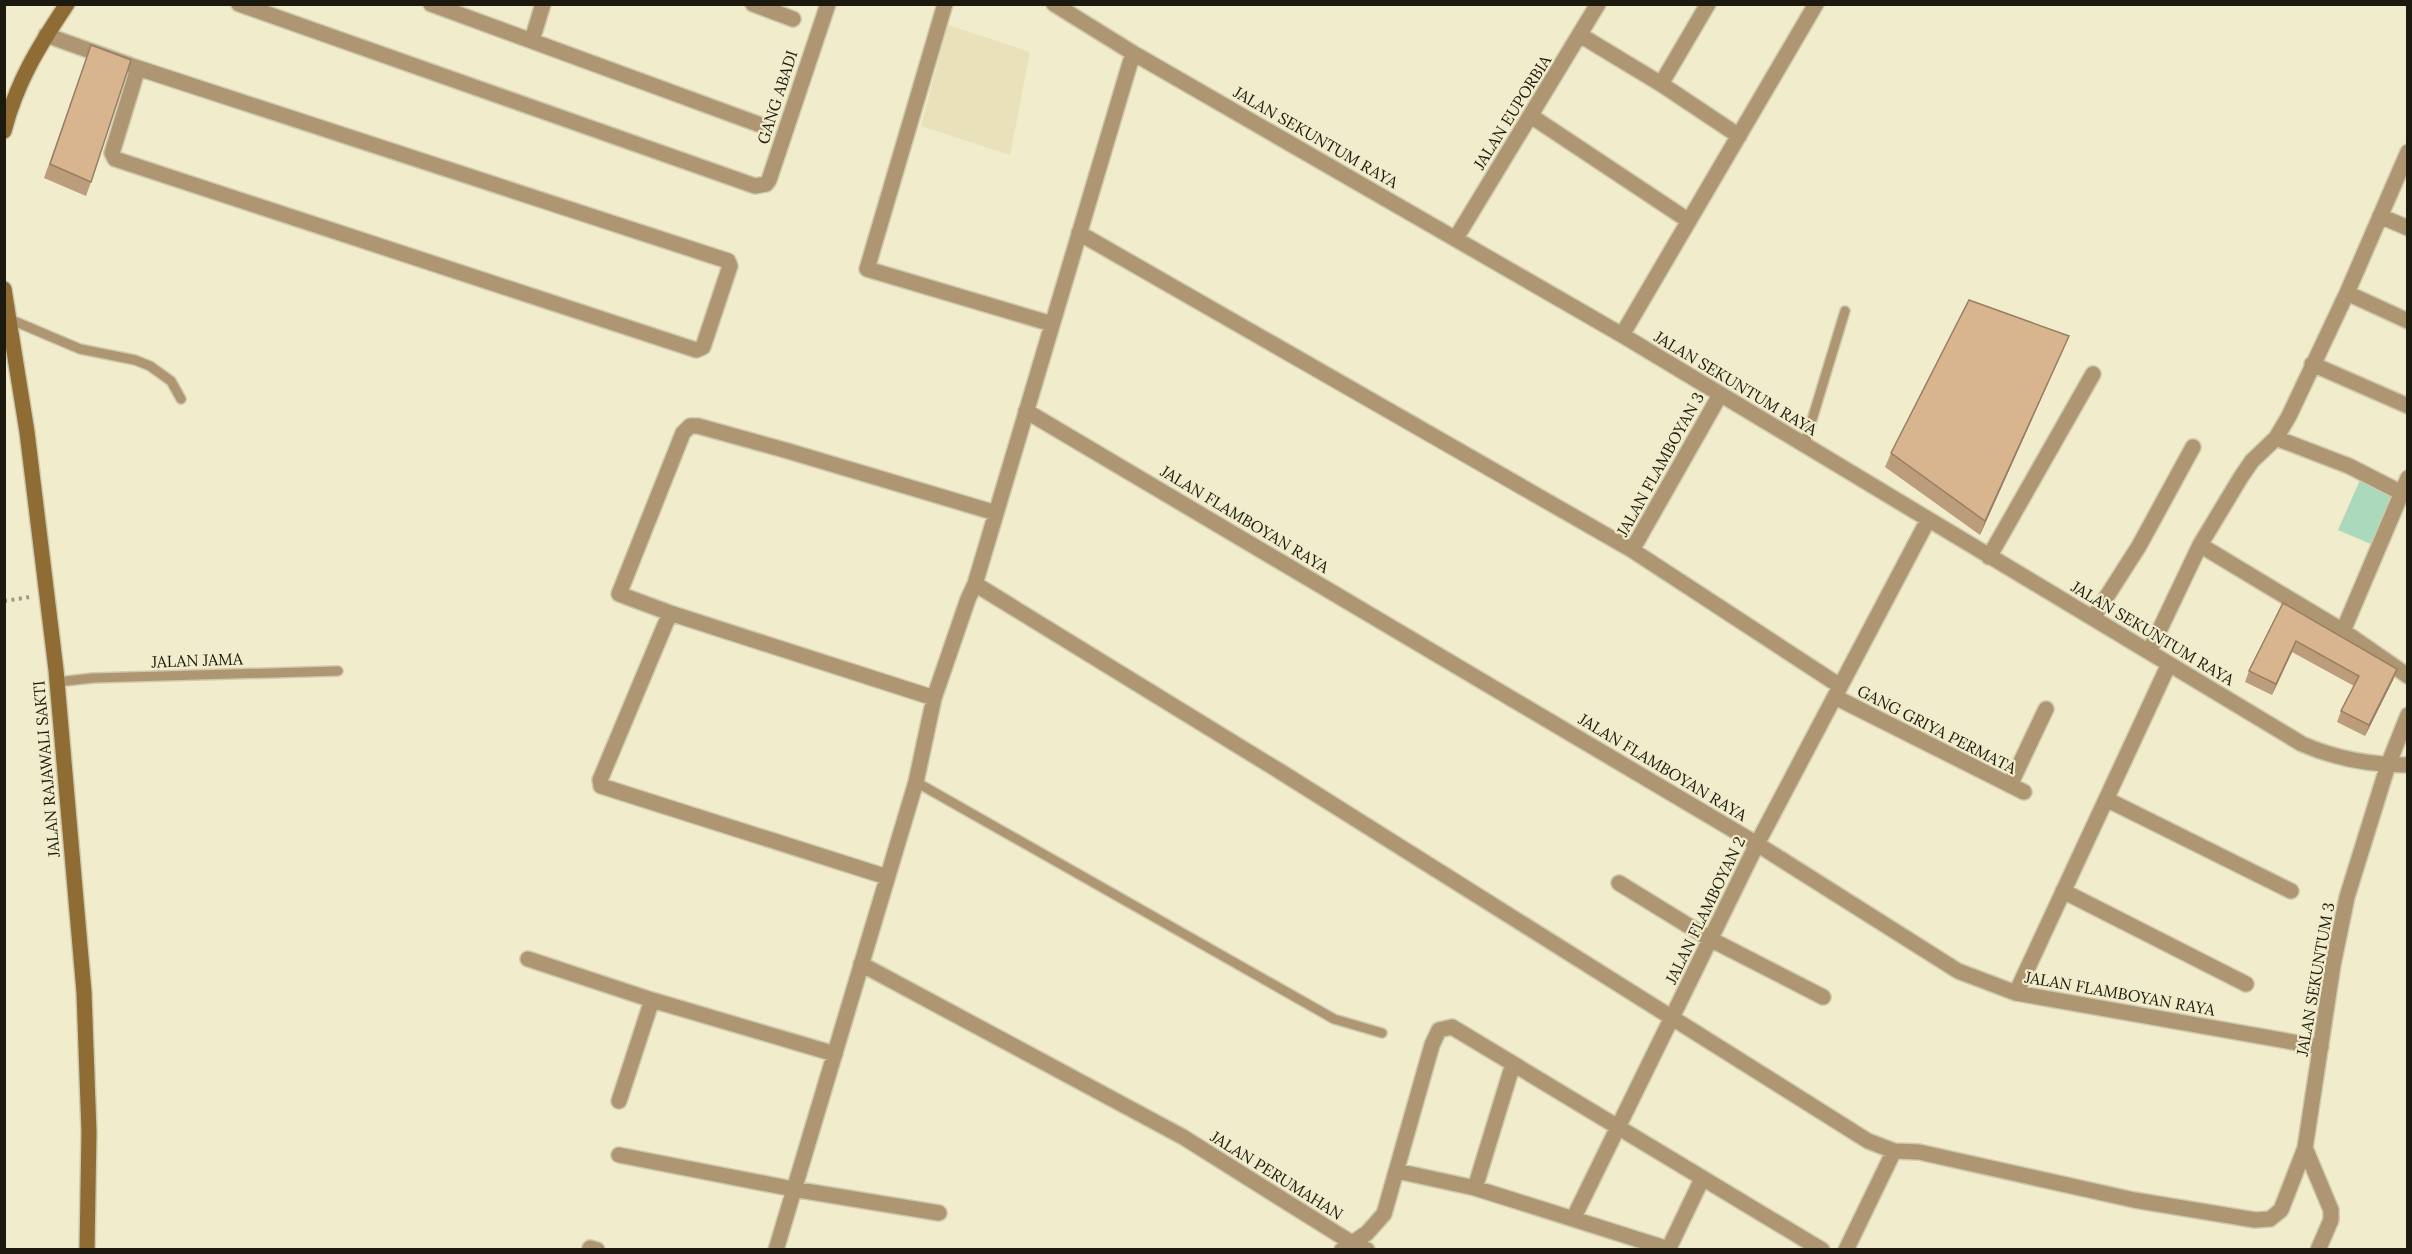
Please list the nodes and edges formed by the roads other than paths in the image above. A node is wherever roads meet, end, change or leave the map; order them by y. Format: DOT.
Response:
graph roads {
  1 [pos="67,4"];
  2 [pos="239,4"];
  3 [pos="431,4"];
  4 [pos="543,4"];
  5 [pos="753,4"];
  6 [pos="828,4"];
  7 [pos="945,4"];
  8 [pos="1054,4"];
  9 [pos="1598,4"];
  10 [pos="1708,4"];
  11 [pos="1816,4"];
  12 [pos="793,19"];
  13 [pos="46,35"];
  14 [pos="1580,35"];
  15 [pos="532,40"];
  16 [pos="1133,53"];
  17 [pos="138,68"];
  18 [pos="1661,84"];
  19 [pos="1531,116"];
  20 [pos="758,124"];
  21 [pos="4,130"];
  22 [pos="1739,136"];
  23 [pos="2408,152"];
  24 [pos="2380,216"];
  25 [pos="1689,221"];
  26 [pos="2408,228"];
  27 [pos="1079,233"];
  28 [pos="1456,238"];
  29 [pos="4,289"];
  30 [pos="2347,293"];
  31 [pos="1845,311"];
  32 [pos="6,314"];
  33 [pos="2408,321"];
  34 [pos="1052,324"];
  35 [pos="1622,335"];
  36 [pos="2312,364"];
  37 [pos="2093,374"];
  38 [pos="1720,395"];
  39 [pos="181,399"];
  40 [pos="2408,406"];
  41 [pos="1026,411"];
  42 [pos="2276,438"];
  43 [pos="1804,446"];
  44 [pos="2193,447"];
  45 [pos="2408,478"];
  46 [pos="2402,494"];
  47 [pos="996,513"];
  48 [pos="1928,520"];
  49 [pos="2200,546"];
  50 [pos="1632,550"];
  51 [pos="1989,557"];
  52 [pos="975,585"];
  53 [pos="670,613"];
  54 [pos="2093,618"];
  55 [pos="2343,631"];
  56 [pos="2149,652"];
  57 [pos="2169,664"];
  58 [pos="338,671"];
  59 [pos="2408,676"];
  60 [pos="57,682"];
  61 [pos="1838,692"];
  62 [pos="934,698"];
  63 [pos="2046,710"];
  64 [pos="2408,715"];
  65 [pos="2388,765"];
  66 [pos="2408,765"];
  67 [pos="916,782"];
  68 [pos="2010,785"];
  69 [pos="2024,792"];
  70 [pos="2106,800"];
  71 [pos="1757,844"];
  72 [pos="887,877"];
  73 [pos="1619,883"];
  74 [pos="2063,891"];
  75 [pos="2291,891"];
  76 [pos="1710,939"];
  77 [pos="528,959"];
  78 [pos="861,964"];
  79 [pos="2246,984"];
  80 [pos="2016,993"];
  81 [pos="1823,997"];
  82 [pos="652,1000"];
  83 [pos="1673,1018"];
  84 [pos="1382,1034"];
  85 [pos="2321,1047"];
  86 [pos="835,1054"];
  87 [pos="1514,1064"];
  88 [pos="619,1101"];
  89 [pos="1620,1127"];
  90 [pos="2306,1148"];
  91 [pos="1894,1151"];
  92 [pos="619,1155"];
  93 [pos="1397,1171"];
  94 [pos="1702,1179"];
  95 [pos="1475,1188"];
  96 [pos="793,1189"];
  97 [pos="939,1213"];
  98 [pos="1574,1219"];
  99 [pos="1347,1246"];
  100 [pos="1668,1249"];
  101 [pos="87,1250"];
  102 [pos="776,1250"];
  103 [pos="1368,1250"];
  104 [pos="1822,1250"];
  105 [pos="1846,1250"];
  106 [pos="2318,1250"];
  1 -- 13 [label="main road"];
  2 -- 6 [label="street, GANG ABADI"];
  3 -- 15 [label="street"];
  4 -- 15 [label="street"];
  5 -- 12 [label="street"];
  7 -- 34 [label="street"];
  8 -- 16 [label="street, JALAN SEKUNTUM RAYA"];
  9 -- 14 [label="street, JALAN EUPORBIA"];
  10 -- 18 [label="street"];
  11 -- 22 [label="street"];
  13 -- 17 [label="street"];
  13 -- 21 [label="main road"];
  14 -- 18 [label="street"];
  14 -- 19 [label="street, JALAN EUPORBIA"];
  15 -- 20 [label="street"];
  16 -- 27 [label="street"];
  16 -- 28 [label="street, JALAN SEKUNTUM RAYA"];
  17 -- 17 [label="street"];
  18 -- 22 [label="street"];
  19 -- 25 [label="street"];
  19 -- 28 [label="street, JALAN EUPORBIA"];
  22 -- 25 [label="street"];
  23 -- 24 [label="street"];
  24 -- 26 [label="street"];
  24 -- 30 [label="street"];
  25 -- 35 [label="street"];
  27 -- 34 [label="street"];
  27 -- 50 [label="street, GANG GRIYA PERMATA"];
  28 -- 35 [label="street, JALAN SEKUNTUM RAYA"];
  29 -- 32 [label="main road, JALAN RAJAWALI SAKTI"];
  30 -- 33 [label="street"];
  30 -- 36 [label="street"];
  31 -- 43 [label="lane"];
  32 -- 39 [label="lane"];
  32 -- 60 [label="main road, JALAN RAJAWALI SAKTI"];
  34 -- 41 [label="street"];
  35 -- 38 [label="street, JALAN SEKUNTUM RAYA"];
  36 -- 40 [label="street"];
  36 -- 42 [label="street"];
  37 -- 51 [label="street"];
  38 -- 43 [label="street, JALAN SEKUNTUM RAYA"];
  38 -- 50 [label="street, JALAN FLAMBOYAN 3"];
  41 -- 47 [label="street"];
  41 -- 71 [label="street, JALAN FLAMBOYAN RAYA"];
  42 -- 46 [label="street"];
  42 -- 49 [label="street"];
  43 -- 48 [label="street, JALAN SEKUNTUM RAYA"];
  44 -- 54 [label="street"];
  45 -- 46 [label="street"];
  46 -- 55 [label="street"];
  47 -- 52 [label="street"];
  47 -- 53 [label="street"];
  48 -- 51 [label="street, JALAN SEKUNTUM RAYA"];
  48 -- 61 [label="street, JALAN FLAMBOYAN 2"];
  49 -- 55 [label="street"];
  49 -- 56 [label="street"];
  50 -- 61 [label="street, GANG GRIYA PERMATA"];
  51 -- 54 [label="street, JALAN SEKUNTUM RAYA"];
  52 -- 62 [label="street"];
  52 -- 83 [label="street, JALAN SEKUNTUM 3"];
  53 -- 62 [label="street"];
  53 -- 72 [label="street"];
  54 -- 56 [label="street, JALAN SEKUNTUM RAYA"];
  55 -- 59 [label="street"];
  56 -- 57 [label="street, JALAN SEKUNTUM RAYA"];
  57 -- 65 [label="street, JALAN SEKUNTUM RAYA"];
  57 -- 70 [label="street"];
  58 -- 60 [label="lane, JALAN JAMA"];
  60 -- 101 [label="main road, JALAN RAJAWALI SAKTI"];
  61 -- 68 [label="street, GANG GRIYA PERMATA"];
  61 -- 71 [label="street, JALAN FLAMBOYAN 2"];
  62 -- 67 [label="street"];
  63 -- 68 [label="street"];
  64 -- 65 [label="street, JALAN SEKUNTUM 3"];
  65 -- 66 [label="street, JALAN SEKUNTUM RAYA"];
  65 -- 85 [label="street, JALAN SEKUNTUM 3"];
  67 -- 72 [label="street"];
  67 -- 84 [label="lane"];
  68 -- 69 [label="street, GANG GRIYA PERMATA"];
  70 -- 74 [label="street"];
  70 -- 75 [label="street"];
  71 -- 76 [label="street, JALAN FLAMBOYAN 2"];
  71 -- 80 [label="street, JALAN FLAMBOYAN RAYA"];
  72 -- 78 [label="street"];
  73 -- 76 [label="street"];
  74 -- 79 [label="street"];
  74 -- 80 [label="street"];
  76 -- 81 [label="street"];
  76 -- 83 [label="street, JALAN FLAMBOYAN 2"];
  77 -- 82 [label="street"];
  78 -- 86 [label="street"];
  78 -- 99 [label="street, JALAN PERUMAHAN"];
  80 -- 85 [label="street, JALAN FLAMBOYAN RAYA"];
  82 -- 86 [label="street"];
  82 -- 88 [label="street"];
  83 -- 89 [label="street, JALAN FLAMBOYAN 2"];
  83 -- 91 [label="street, JALAN SEKUNTUM 3"];
  85 -- 90 [label="street, JALAN SEKUNTUM 3"];
  86 -- 96 [label="street"];
  87 -- 89 [label="street"];
  87 -- 93 [label="street"];
  87 -- 95 [label="street"];
  89 -- 94 [label="street"];
  89 -- 98 [label="street, JALAN FLAMBOYAN 2"];
  90 -- 91 [label="street, JALAN SEKUNTUM 3"];
  90 -- 106 [label="street"];
  91 -- 105 [label="street"];
  92 -- 96 [label="street"];
  93 -- 95 [label="street"];
  93 -- 99 [label="street"];
  94 -- 100 [label="street"];
  94 -- 104 [label="street"];
  95 -- 98 [label="street"];
  96 -- 97 [label="street"];
  96 -- 102 [label="street"];
  98 -- 100 [label="street"];
  99 -- 103 [label="street, JALAN PERUMAHAN"];
}
